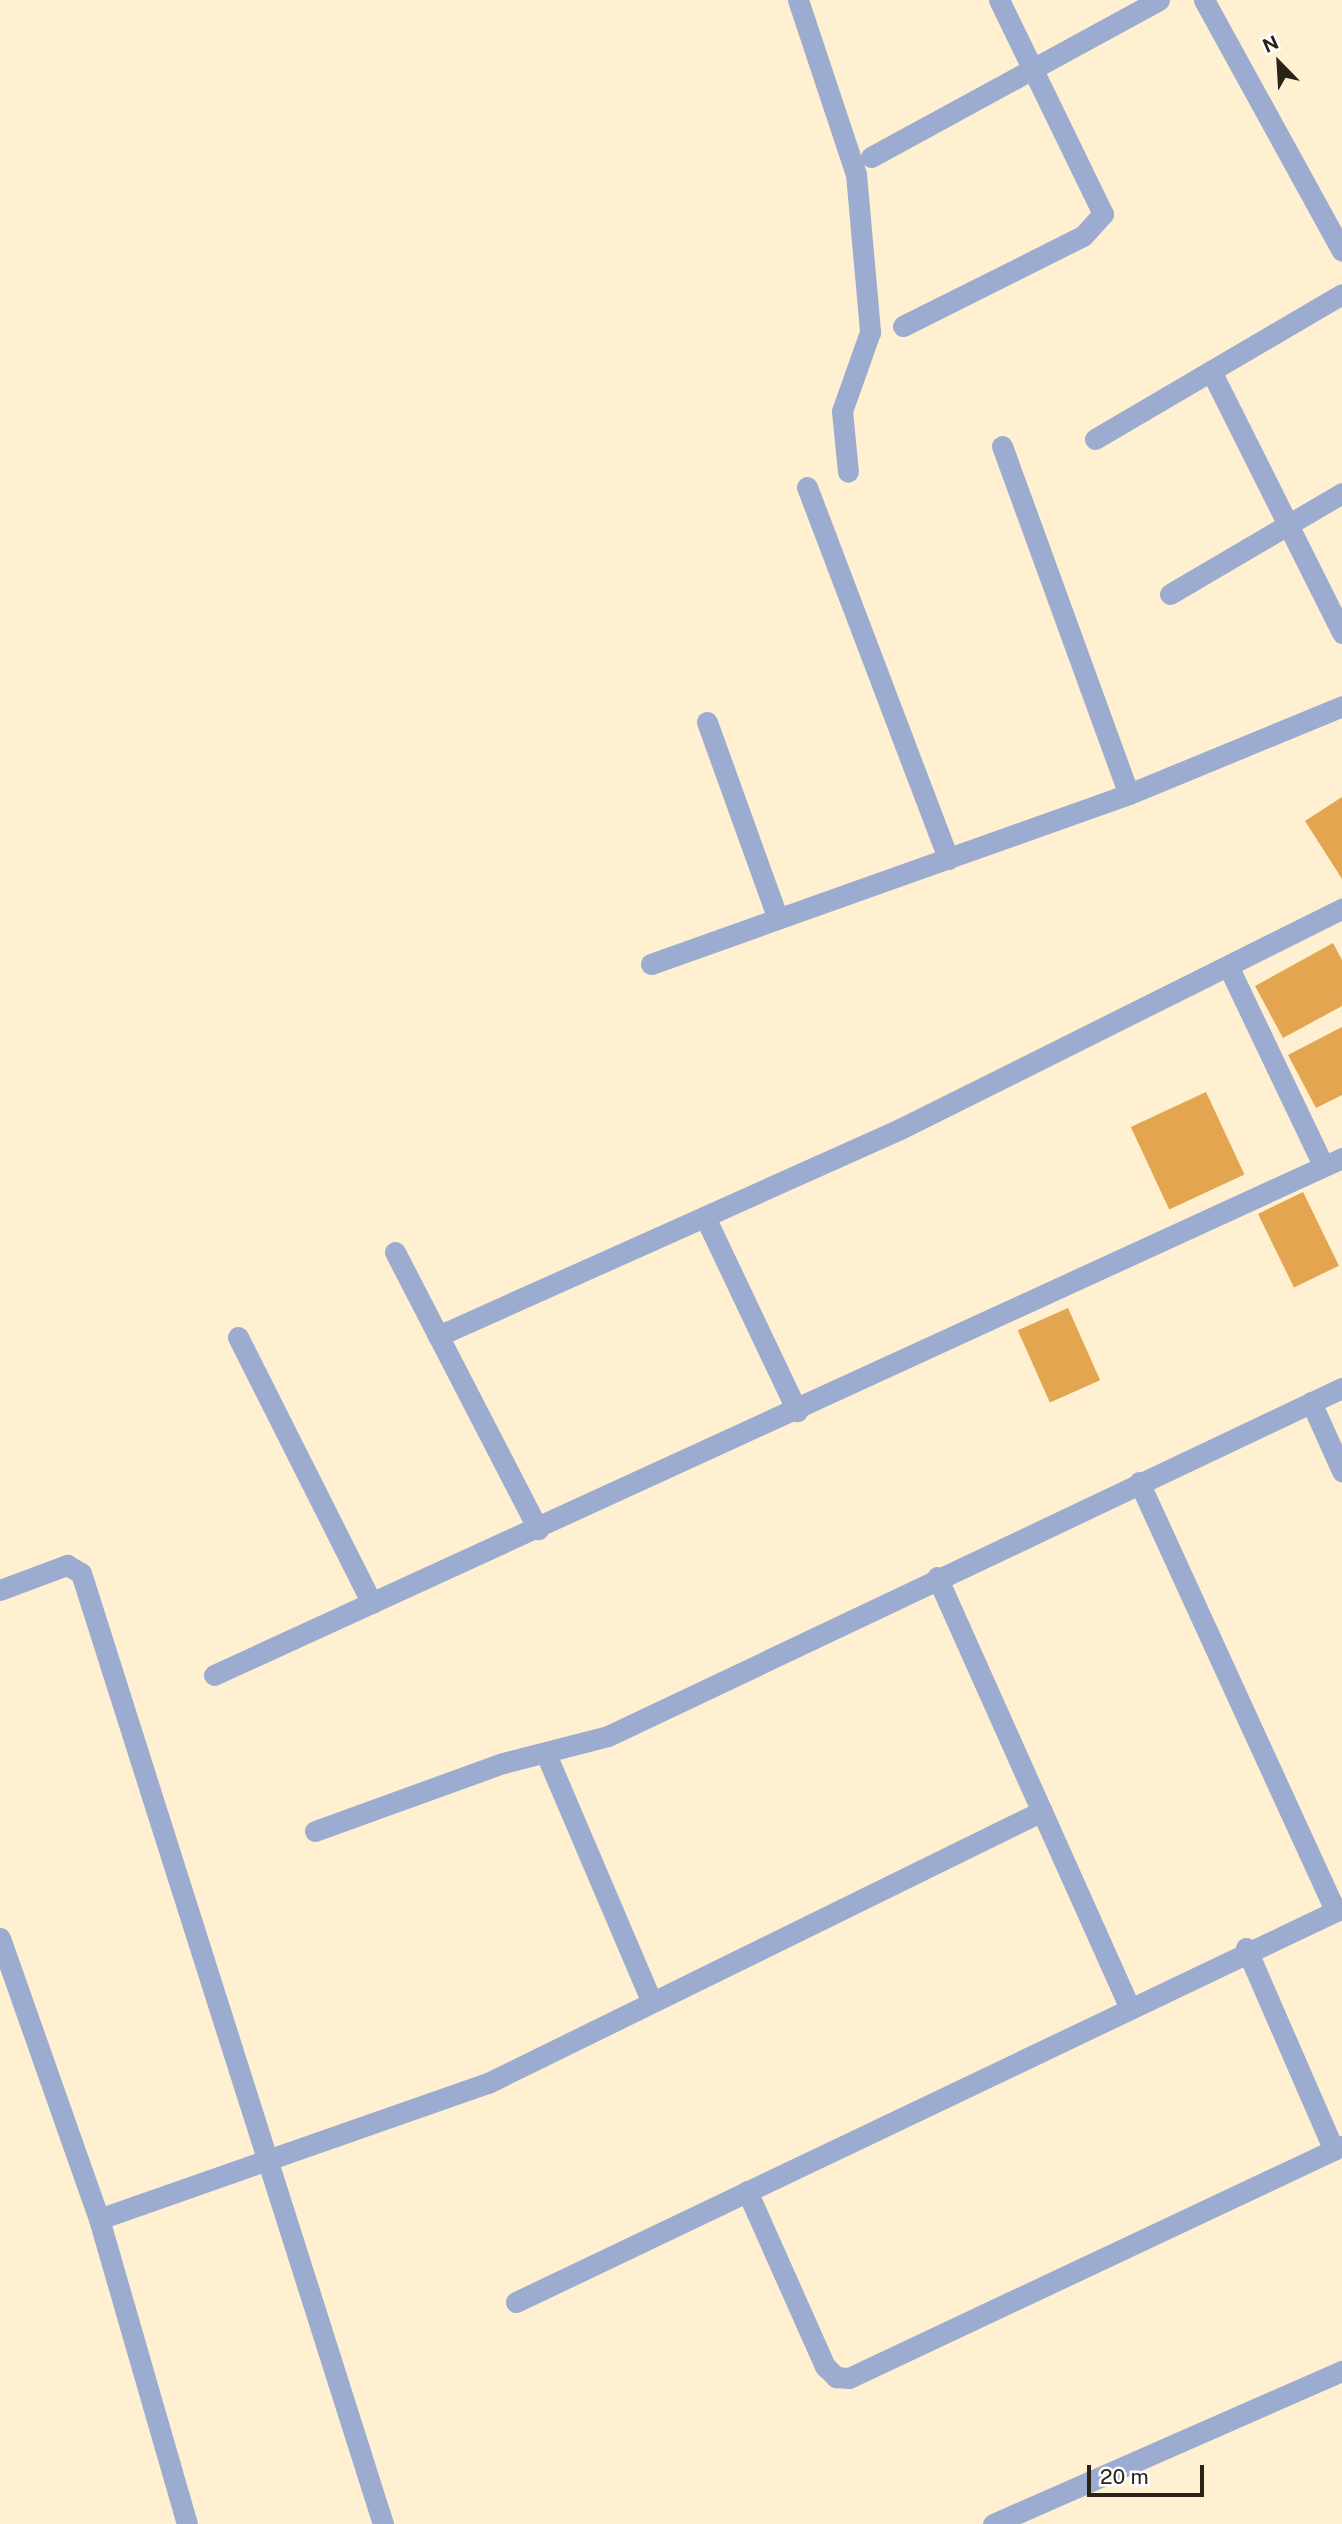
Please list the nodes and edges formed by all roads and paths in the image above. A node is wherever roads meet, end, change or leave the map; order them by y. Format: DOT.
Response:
graph roads {
  1 [pos="798,0"];
  2 [pos="999,0"];
  3 [pos="1159,0"];
  4 [pos="1203,0"];
  5 [pos="1033,69"];
  6 [pos="871,157"];
  7 [pos="1342,251"];
  8 [pos="1342,294"];
  9 [pos="903,326"];
  10 [pos="1210,371"];
  11 [pos="1096,439"];
  12 [pos="1002,446"];
  13 [pos="848,472"];
  14 [pos="807,486"];
  15 [pos="1342,493"];
  16 [pos="1284,525"];
  17 [pos="1170,594"];
  18 [pos="1342,633"];
  19 [pos="1342,706"];
  20 [pos="707,722"];
  21 [pos="1129,794"];
  22 [pos="948,859"];
  23 [pos="1342,909"];
  24 [pos="778,919"];
  25 [pos="651,964"];
  26 [pos="1230,971"];
  27 [pos="1333,1161"];
  28 [pos="705,1217"];
  29 [pos="395,1252"];
  30 [pos="438,1336"];
  31 [pos="238,1337"];
  32 [pos="1342,1388"];
  33 [pos="1311,1402"];
  34 [pos="797,1411"];
  35 [pos="1342,1471"];
  36 [pos="1139,1482"];
  37 [pos="538,1529"];
  38 [pos="936,1577"];
  39 [pos="0,1590"];
  40 [pos="372,1603"];
  41 [pos="214,1675"];
  42 [pos="546,1754"];
  43 [pos="1042,1811"];
  44 [pos="315,1831"];
  45 [pos="1338,1909"];
  46 [pos="0,1938"];
  47 [pos="1246,1948"];
  48 [pos="651,2000"];
  49 [pos="1129,2006"];
  50 [pos="1338,2148"];
  51 [pos="269,2159"];
  52 [pos="747,2191"];
  53 [pos="99,2219"];
  54 [pos="516,2302"];
  55 [pos="1342,2371"];
  56 [pos="187,2524"];
  57 [pos="383,2524"];
  58 [pos="993,2524"];
  1 -- 13 [label="street"];
  2 -- 5 [label="street"];
  3 -- 5 [label="street"];
  4 -- 7 [label="street"];
  5 -- 6 [label="street"];
  5 -- 9 [label="street"];
  8 -- 10 [label="street"];
  10 -- 11 [label="street"];
  10 -- 16 [label="street"];
  12 -- 21 [label="street"];
  14 -- 22 [label="street"];
  15 -- 16 [label="street"];
  16 -- 17 [label="street"];
  16 -- 18 [label="street"];
  19 -- 21 [label="street"];
  20 -- 24 [label="street"];
  21 -- 22 [label="street"];
  22 -- 24 [label="street"];
  23 -- 26 [label="street"];
  24 -- 25 [label="street"];
  26 -- 27 [label="street"];
  26 -- 28 [label="street"];
  27 -- 34 [label="street"];
  28 -- 30 [label="street"];
  28 -- 34 [label="street"];
  29 -- 30 [label="street"];
  30 -- 37 [label="street"];
  31 -- 40 [label="street"];
  32 -- 33 [label="street"];
  33 -- 35 [label="street"];
  33 -- 36 [label="street"];
  34 -- 37 [label="street"];
  36 -- 38 [label="street"];
  36 -- 45 [label="street"];
  37 -- 40 [label="street"];
  38 -- 42 [label="street"];
  38 -- 43 [label="street"];
  39 -- 51 [label="street"];
  40 -- 41 [label="street"];
  42 -- 44 [label="street"];
  42 -- 48 [label="street"];
  43 -- 48 [label="street"];
  43 -- 49 [label="street"];
  45 -- 47 [label="street"];
  46 -- 53 [label="street"];
  47 -- 49 [label="street"];
  47 -- 50 [label="street"];
  48 -- 51 [label="street"];
  49 -- 52 [label="street"];
  50 -- 52 [label="street"];
  51 -- 53 [label="street"];
  51 -- 57 [label="street"];
  52 -- 54 [label="street"];
  53 -- 56 [label="street"];
  55 -- 58 [label="street"];
}
